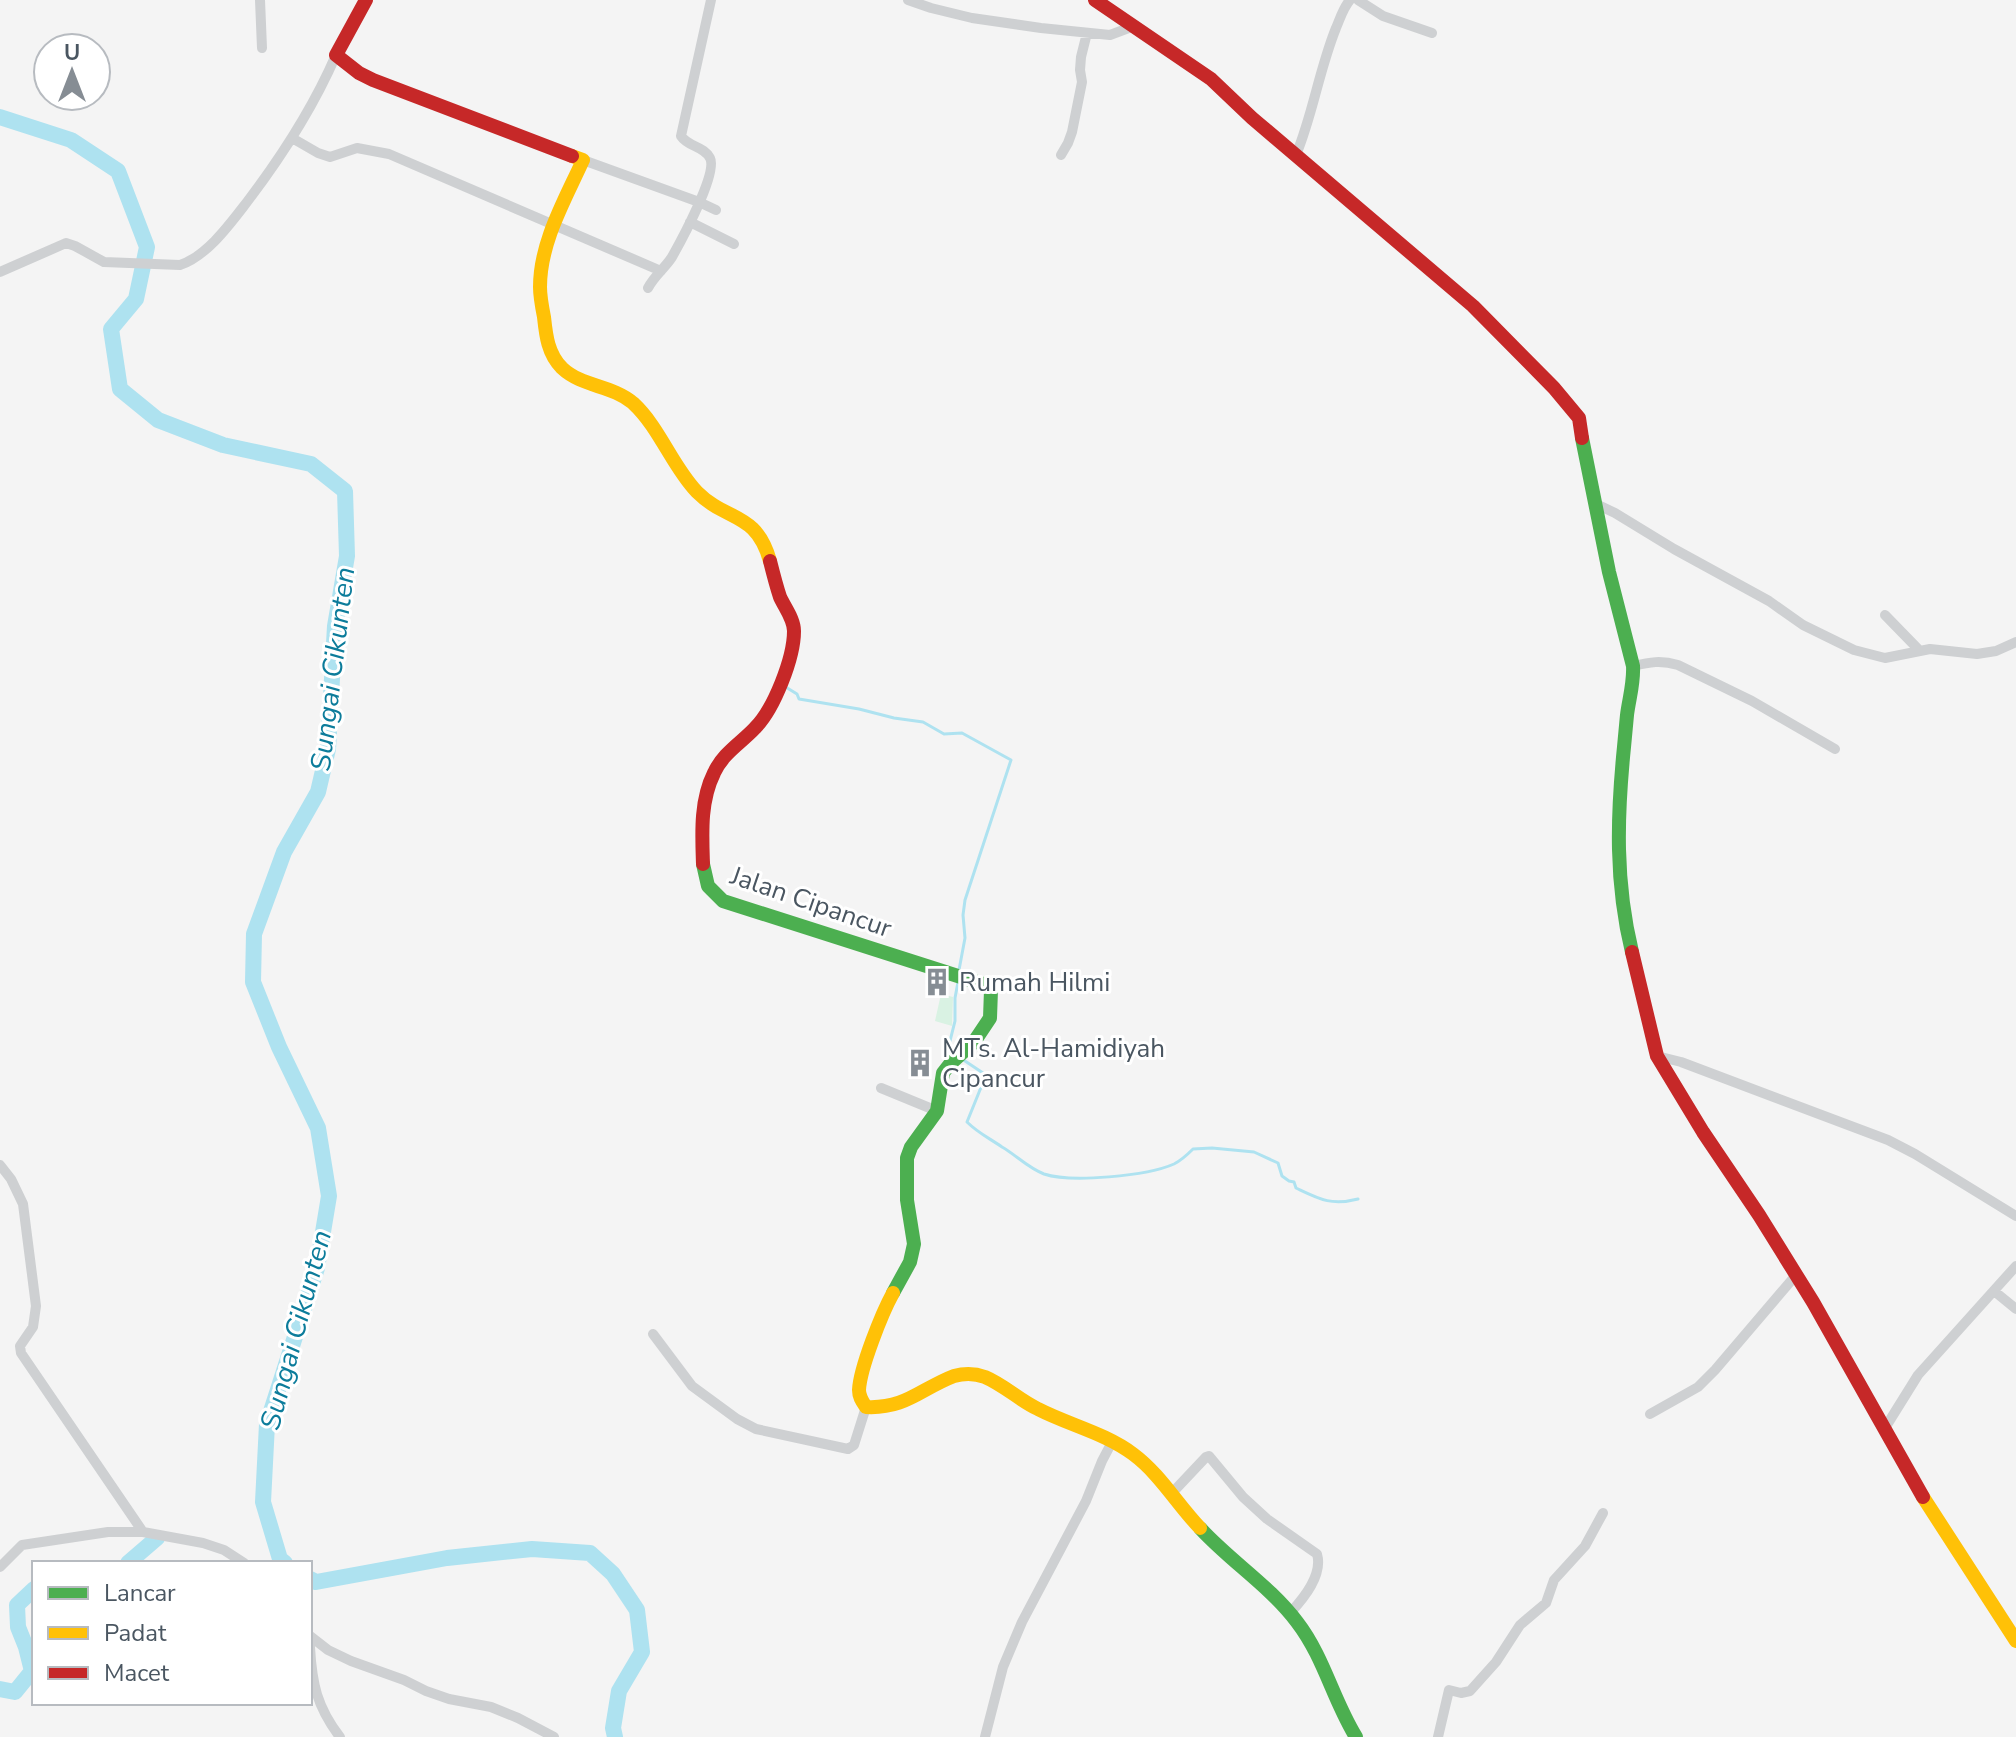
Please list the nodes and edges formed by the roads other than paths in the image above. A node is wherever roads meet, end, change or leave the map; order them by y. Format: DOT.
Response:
graph roads {
  1 [pos="260,0"];
  2 [pos="366,0"];
  3 [pos="711,0"];
  4 [pos="908,0"];
  5 [pos="1095,0"];
  6 [pos="1350,0"];
  7 [pos="1358,0"];
  8 [pos="1134,26"];
  9 [pos="1087,33"];
  10 [pos="1432,33"];
  11 [pos="262,48"];
  12 [pos="336,55"];
  13 [pos="292,138"];
  14 [pos="1061,155"];
  15 [pos="1296,155"];
  16 [pos="583,160"];
  17 [pos="699,202"];
  18 [pos="716,210"];
  19 [pos="690,222"];
  20 [pos="555,226"];
  21 [pos="734,244"];
  22 [pos="661,271"];
  23 [pos="0,272"];
  24 [pos="648,288"];
  25 [pos="1594,503"];
  26 [pos="1885,615"];
  27 [pos="2016,642"];
  28 [pos="1920,651"];
  29 [pos="1633,666"];
  30 [pos="1835,749"];
  31 [pos="1657,1056"];
  32 [pos="881,1088"];
  33 [pos="937,1111"];
  34 [pos="0,1165"];
  35 [pos="2016,1216"];
  36 [pos="2016,1266"];
  37 [pos="1796,1275"];
  38 [pos="1994,1291"];
  39 [pos="2016,1309"];
  40 [pos="653,1334"];
  41 [pos="866,1407"];
  42 [pos="1650,1414"];
  43 [pos="1885,1428"];
  44 [pos="1112,1442"];
  45 [pos="1173,1492"];
  46 [pos="1603,1513"];
  47 [pos="143,1532"];
  48 [pos="241,1561"];
  49 [pos="0,1567"];
  50 [pos="1291,1612"];
  51 [pos="312,1638"];
  52 [pos="2016,1641"];
  53 [pos="312,1666"];
  54 [pos="340,1737"];
  55 [pos="554,1737"];
  56 [pos="985,1737"];
  57 [pos="1356,1737"];
  58 [pos="1438,1737"];
  1 -- 11 [label="street"];
  2 -- 12 [label="street"];
  3 -- 17 [label="street"];
  4 -- 9 [label="street"];
  5 -- 8 [label="street"];
  6 -- 15 [label="street"];
  7 -- 10 [label="street"];
  8 -- 9 [label="street"];
  8 -- 15 [label="street"];
  9 -- 14 [label="street"];
  12 -- 13 [label="street"];
  12 -- 16 [label="street"];
  13 -- 20 [label="street"];
  13 -- 23 [label="street"];
  15 -- 25 [label="street"];
  16 -- 17 [label="street"];
  16 -- 20 [label="street"];
  17 -- 18 [label="street"];
  17 -- 19 [label="street"];
  19 -- 21 [label="street"];
  19 -- 22 [label="street"];
  20 -- 22 [label="street"];
  20 -- 33 [label="street, Jalan Cipancur"];
  22 -- 24 [label="street"];
  25 -- 28 [label="street"];
  25 -- 29 [label="street"];
  26 -- 28 [label="street"];
  27 -- 28 [label="street"];
  29 -- 30 [label="street"];
  29 -- 31 [label="street"];
  31 -- 35 [label="street"];
  31 -- 37 [label="street"];
  32 -- 33 [label="street"];
  33 -- 41 [label="street, Jalan Cipancur"];
  34 -- 47 [label="street"];
  36 -- 38 [label="street"];
  37 -- 42 [label="street"];
  37 -- 43 [label="street"];
  38 -- 39 [label="street"];
  38 -- 43 [label="street"];
  40 -- 41 [label="street"];
  41 -- 44 [label="street"];
  43 -- 52 [label="street"];
  44 -- 45 [label="street"];
  44 -- 56 [label="street"];
  45 -- 50 [label="street"];
  45 -- 50 [label="street"];
  46 -- 58 [label="street"];
  47 -- 48 [label="street"];
  47 -- 49 [label="street"];
  50 -- 57 [label="street"];
  51 -- 55 [label="street"];
  53 -- 54 [label="street"];
}
